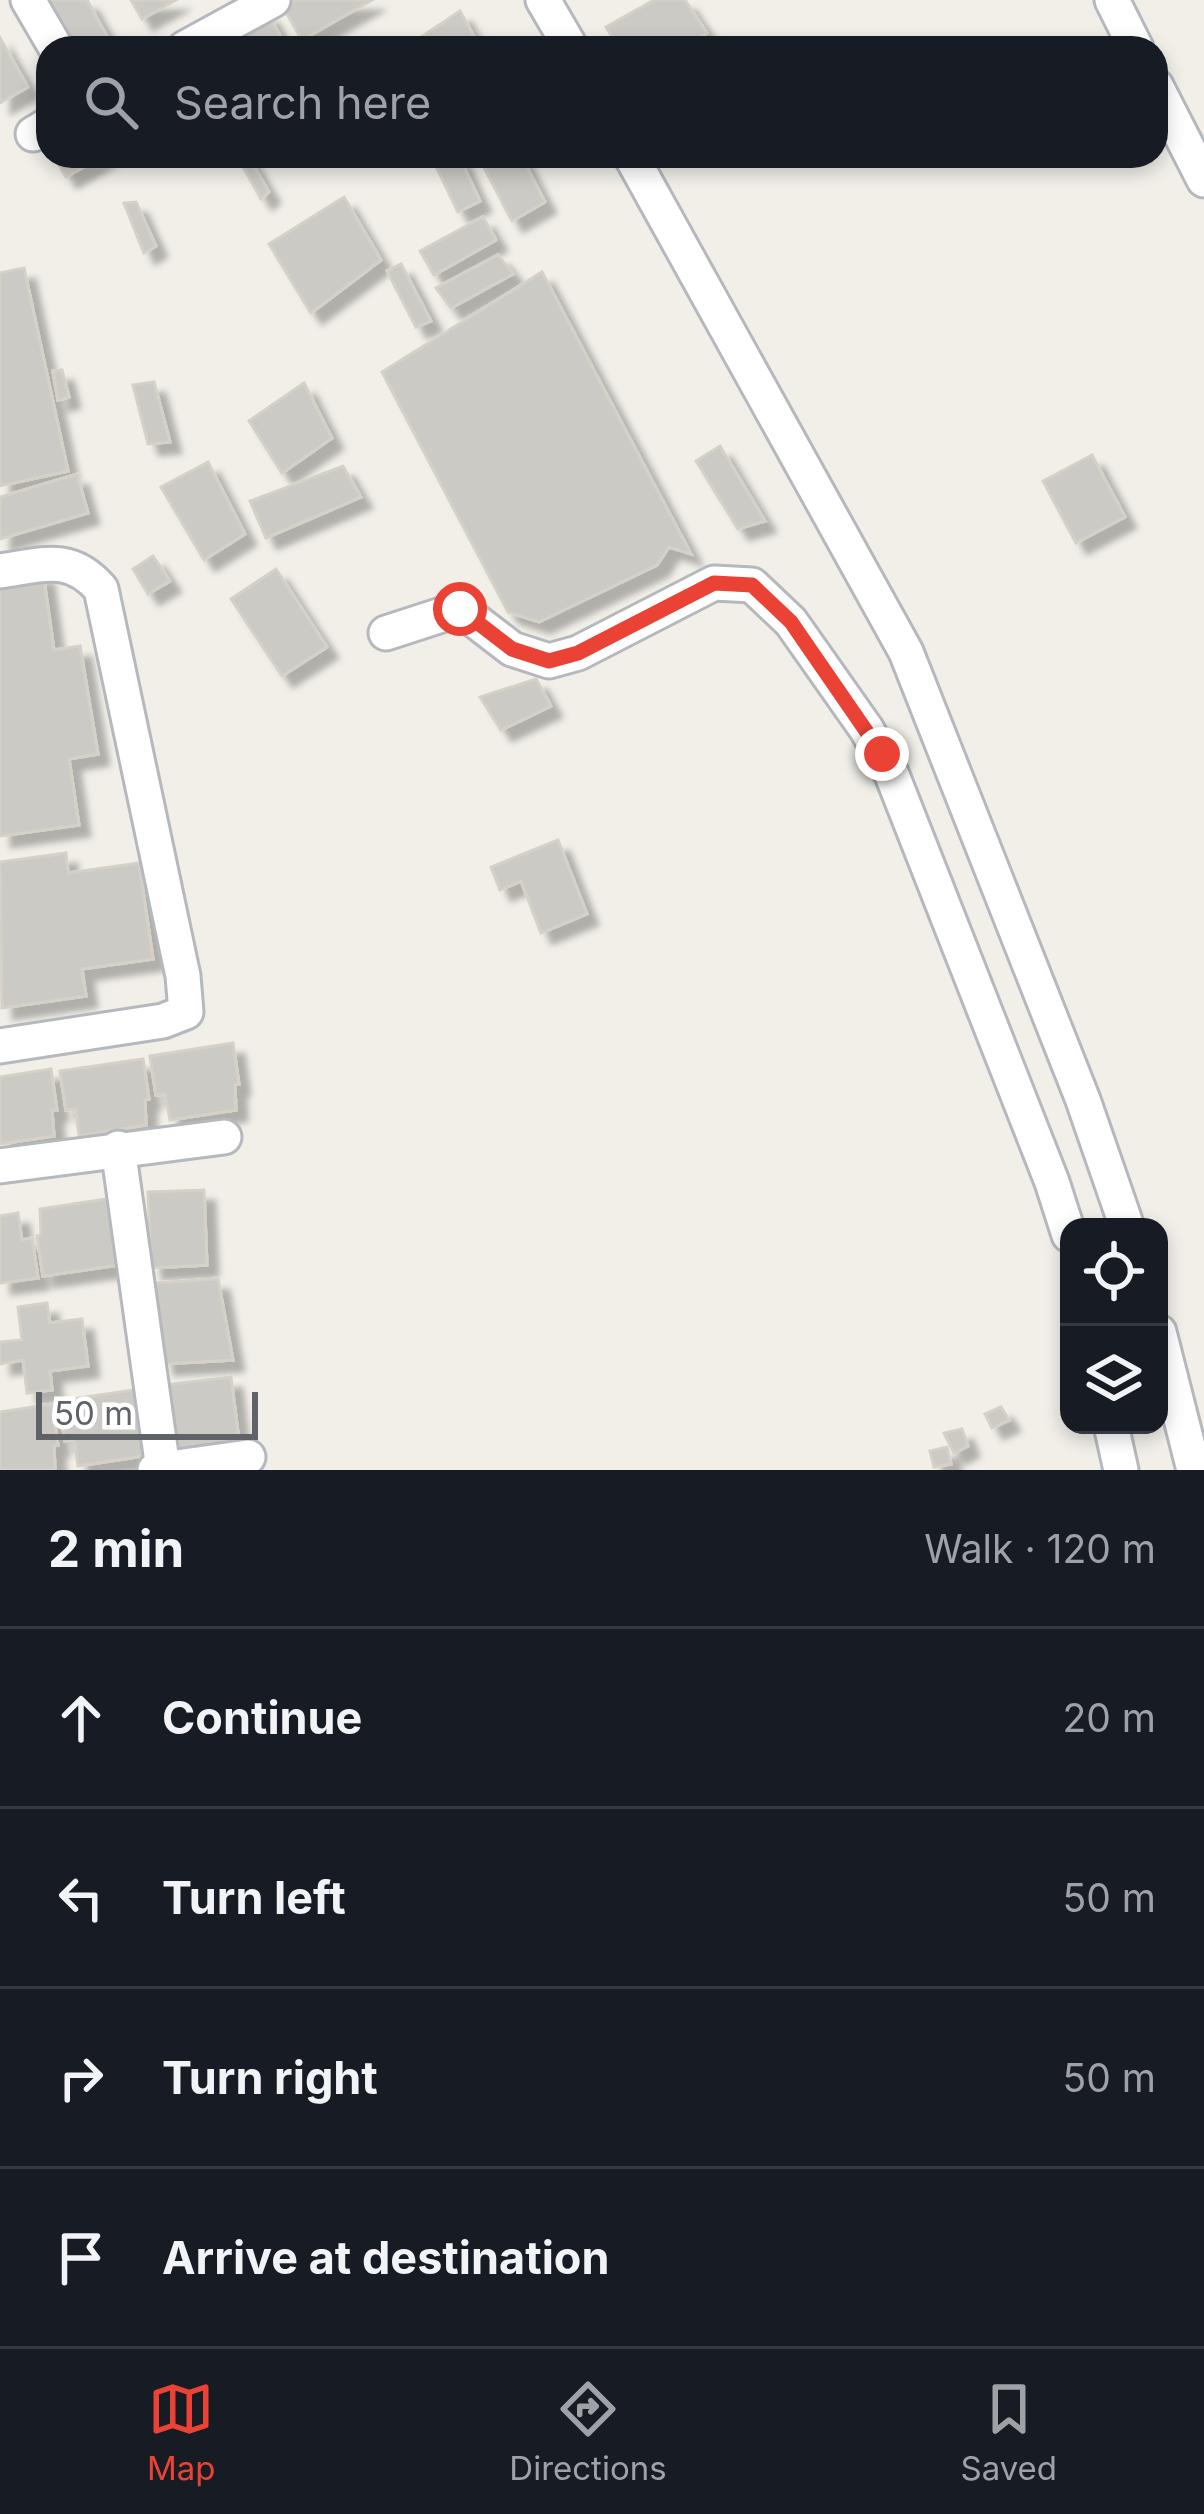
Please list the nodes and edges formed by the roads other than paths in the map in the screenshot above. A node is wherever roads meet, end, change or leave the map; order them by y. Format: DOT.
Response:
graph roads {
  1 [pos="28,0"];
  2 [pos="273,0"];
  3 [pos="543,0"];
  4 [pos="1112,0"];
  5 [pos="49,36"];
  6 [pos="207,36"];
  7 [pos="564,36"];
  8 [pos="1130,36"];
  9 [pos="1168,110"];
  10 [pos="638,168"];
  11 [pos="1204,180"];
  12 [pos="0,571"];
  13 [pos="386,633"];
  14 [pos="0,1046"];
  15 [pos="224,1137"];
  16 [pos="118,1148"];
  17 [pos="0,1166"];
  18 [pos="1064,1218"];
  19 [pos="1124,1218"];
  20 [pos="1168,1367"];
  21 [pos="1113,1434"];
  22 [pos="248,1457"];
  23 [pos="159,1469"];
  24 [pos="1121,1470"];
  25 [pos="1194,1470"];
  1 -- 5 [label="street"];
  2 -- 6 [label="street"];
  3 -- 7 [label="street"];
  4 -- 8 [label="street"];
  9 -- 11 [label="street"];
  10 -- 19 [label="street"];
  12 -- 14 [label="street"];
  13 -- 18 [label="street"];
  15 -- 16 [label="street"];
  16 -- 17 [label="street"];
  16 -- 23 [label="street"];
  20 -- 25 [label="street"];
  21 -- 24 [label="street"];
  22 -- 23 [label="street"];
}
